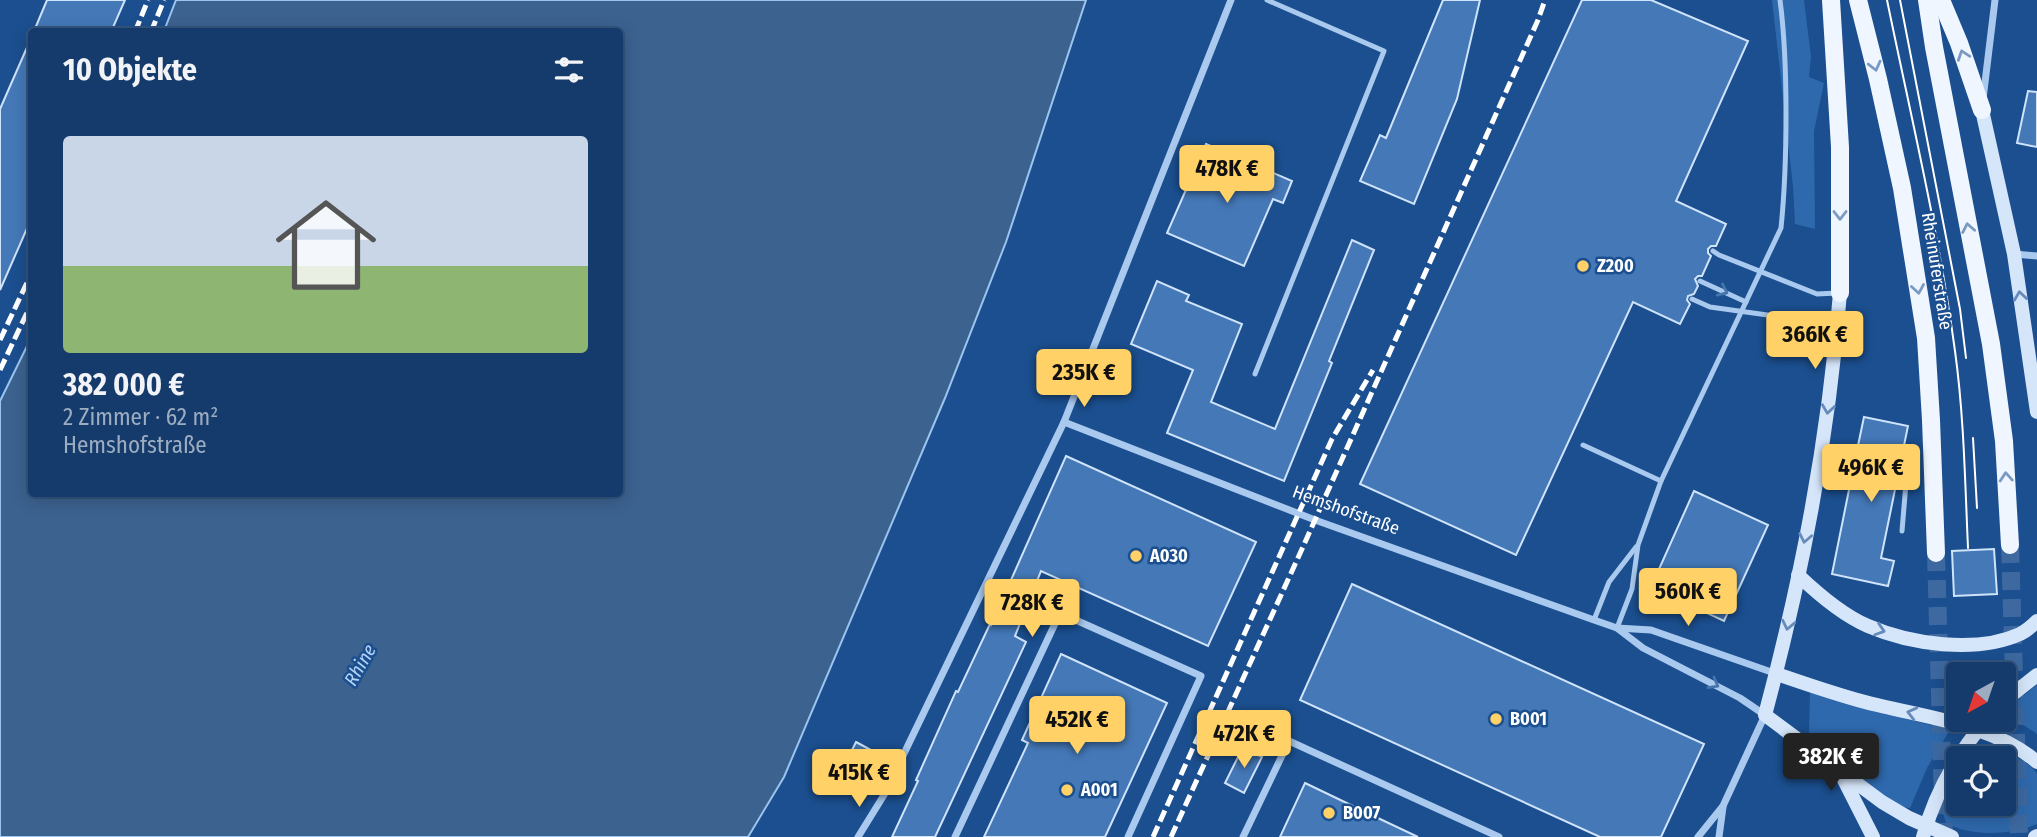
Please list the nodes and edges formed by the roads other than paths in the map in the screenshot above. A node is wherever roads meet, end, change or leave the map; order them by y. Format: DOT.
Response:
graph roads {
  1 [pos="1231,0"];
  2 [pos="1267,0"];
  3 [pos="1780,0"];
  4 [pos="1831,0"];
  5 [pos="1858,0"];
  6 [pos="1927,0"];
  7 [pos="1941,0"];
  8 [pos="1996,0"];
  9 [pos="1982,110"];
  10 [pos="1713,251"];
  11 [pos="2014,254"];
  12 [pos="2037,256"];
  13 [pos="1760,272"];
  14 [pos="1700,281"];
  15 [pos="1840,293"];
  16 [pos="1692,299"];
  17 [pos="1746,302"];
  18 [pos="1741,311"];
  19 [pos="1835,359"];
  20 [pos="1255,374"];
  21 [pos="2037,412"];
  22 [pos="1064,422"];
  23 [pos="1583,445"];
  24 [pos="1821,453"];
  25 [pos="1855,460"];
  26 [pos="1899,470"];
  27 [pos="1661,481"];
  28 [pos="1902,531"];
  29 [pos="1638,545"];
  30 [pos="2010,545"];
  31 [pos="1936,553"];
  32 [pos="1798,575"];
  33 [pos="1594,620"];
  34 [pos="2037,621"];
  35 [pos="1617,628"];
  36 [pos="1777,674"];
  37 [pos="2037,675"];
  38 [pos="2016,692"];
  39 [pos="1765,715"];
  40 [pos="1946,717"];
  41 [pos="1976,732"];
  42 [pos="1995,732"];
  43 [pos="2037,762"];
  44 [pos="1839,770"];
  45 [pos="1723,806"];
  46 [pos="1925,832"];
  47 [pos="858,837"];
  48 [pos="955,837"];
  49 [pos="1128,837"];
  50 [pos="1243,837"];
  51 [pos="1499,837"];
  52 [pos="1698,837"];
  53 [pos="1719,837"];
  54 [pos="1873,837"];
  55 [pos="1952,837"];
  1 -- 22 [label="street"];
  2 -- 20 [label="lane"];
  3 -- 13 [label="lane"];
  4 -- 15 [label="main road, one-way"];
  5 -- 31 [label="main road, Rheinuferstraße, one-way"];
  30 -- 6 [label="main road, Rheinuferstraße, one-way"];
  9 -- 7 [label="main road, one-way"];
  8 -- 9 [label="street"];
  9 -- 11 [label="main road"];
  10 -- 13 [label="lane"];
  11 -- 12 [label="street"];
  21 -- 11 [label="main road, one-way"];
  13 -- 15 [label="lane"];
  13 -- 17 [label="lane"];
  14 -- 17 [label="lane, one-way"];
  15 -- 19 [label="main road"];
  16 -- 18 [label="lane"];
  17 -- 18 [label="lane"];
  18 -- 19 [label="lane"];
  18 -- 27 [label="lane"];
  19 -- 24 [label="main road, one-way"];
  22 -- 33 [label="street, Hemshofstraße"];
  22 -- 47 [label="street"];
  23 -- 27 [label="lane"];
  24 -- 25 [label="lane"];
  24 -- 32 [label="main road, one-way"];
  26 -- 28 [label="lane"];
  27 -- 29 [label="lane"];
  29 -- 33 [label="lane"];
  29 -- 35 [label="lane"];
  32 -- 34 [label="main road, one-way"];
  32 -- 36 [label="main road, one-way"];
  33 -- 35 [label="street, Hemshofstraße"];
  35 -- 36 [label="street, Hemshofstraße"];
  35 -- 39 [label="street, Hemshofstraße, one-way"];
  36 -- 39 [label="main road"];
  40 -- 36 [label="main road, Hemshofstraße, one-way"];
  37 -- 38 [label="main road"];
  39 -- 44 [label="main road"];
  39 -- 45 [label="street"];
  41 -- 46 [label="main road"];
  42 -- 43 [label="main road, Hemshofstraße"];
  44 -- 46 [label="main road"];
  44 -- 54 [label="main road"];
  45 -- 52 [label="street"];
  45 -- 53 [label="street"];
  46 -- 55 [label="main road"];
  48 -- 49 [label="street"];
  50 -- 51 [label="street"];
}
